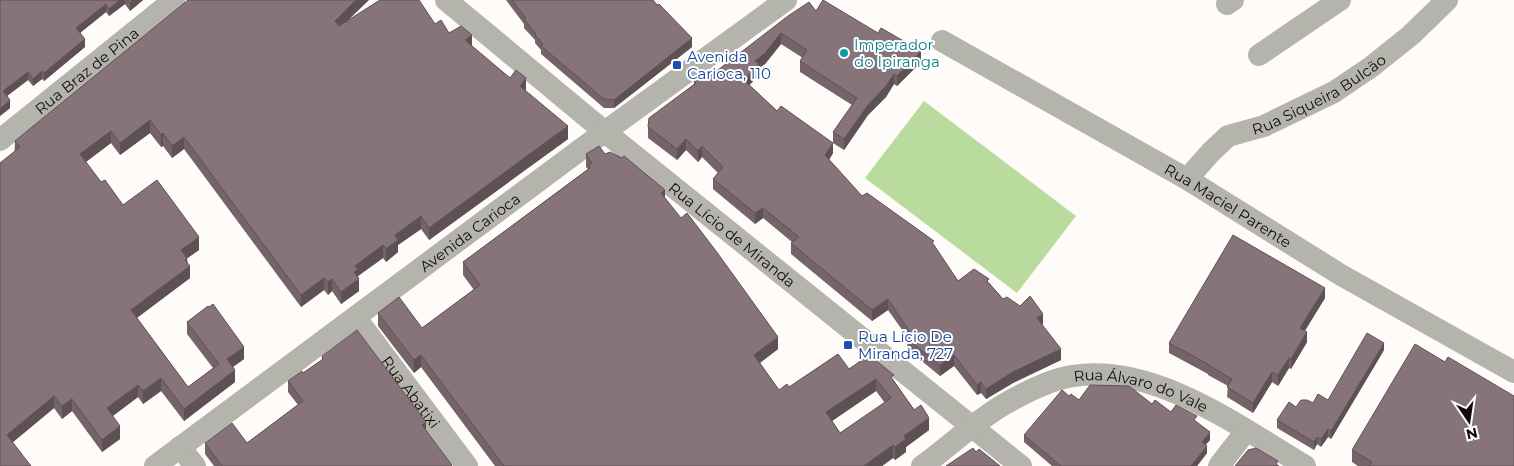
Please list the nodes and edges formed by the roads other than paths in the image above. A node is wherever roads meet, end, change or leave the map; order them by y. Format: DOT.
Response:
graph roads {
  1 [pos="174,0"];
  2 [pos="446,0"];
  3 [pos="786,0"];
  4 [pos="1340,0"];
  5 [pos="1447,0"];
  6 [pos="942,41"];
  7 [pos="1259,54"];
  8 [pos="605,132"];
  9 [pos="0,140"];
  10 [pos="1187,179"];
  11 [pos="356,318"];
  12 [pos="1514,372"];
  13 [pos="973,426"];
  14 [pos="1246,431"];
  15 [pos="180,447"];
  16 [pos="155,466"];
  17 [pos="195,466"];
  18 [pos="466,466"];
  19 [pos="922,466"];
  20 [pos="1021,466"];
  21 [pos="1220,466"];
  22 [pos="1305,466"];
  1 -- 9 [label="street, Rua Braz de Pina"];
  2 -- 8 [label="street, Rua Lício de Miranda"];
  3 -- 8 [label="street, Avenida Carioca"];
  4 -- 7 [label="street"];
  5 -- 10 [label="street, Rua Siqueira Bulcão"];
  6 -- 10 [label="street, Rua Maciel Parente"];
  8 -- 11 [label="street, Avenida Carioca"];
  8 -- 13 [label="street, Rua Lício de Miranda"];
  10 -- 12 [label="street, Rua Maciel Parente"];
  11 -- 15 [label="street, Avenida Carioca"];
  11 -- 18 [label="street, Rua Abatixi"];
  13 -- 14 [label="street, Rua Álvaro do Vale"];
  13 -- 19 [label="street, Rua Álvaro do Vale"];
  13 -- 20 [label="street, Rua Lício de Miranda"];
  14 -- 21 [label="street"];
  14 -- 22 [label="street, Rua Álvaro do Vale"];
  15 -- 16 [label="street, Avenida Carioca"];
  15 -- 17 [label="street"];
}
